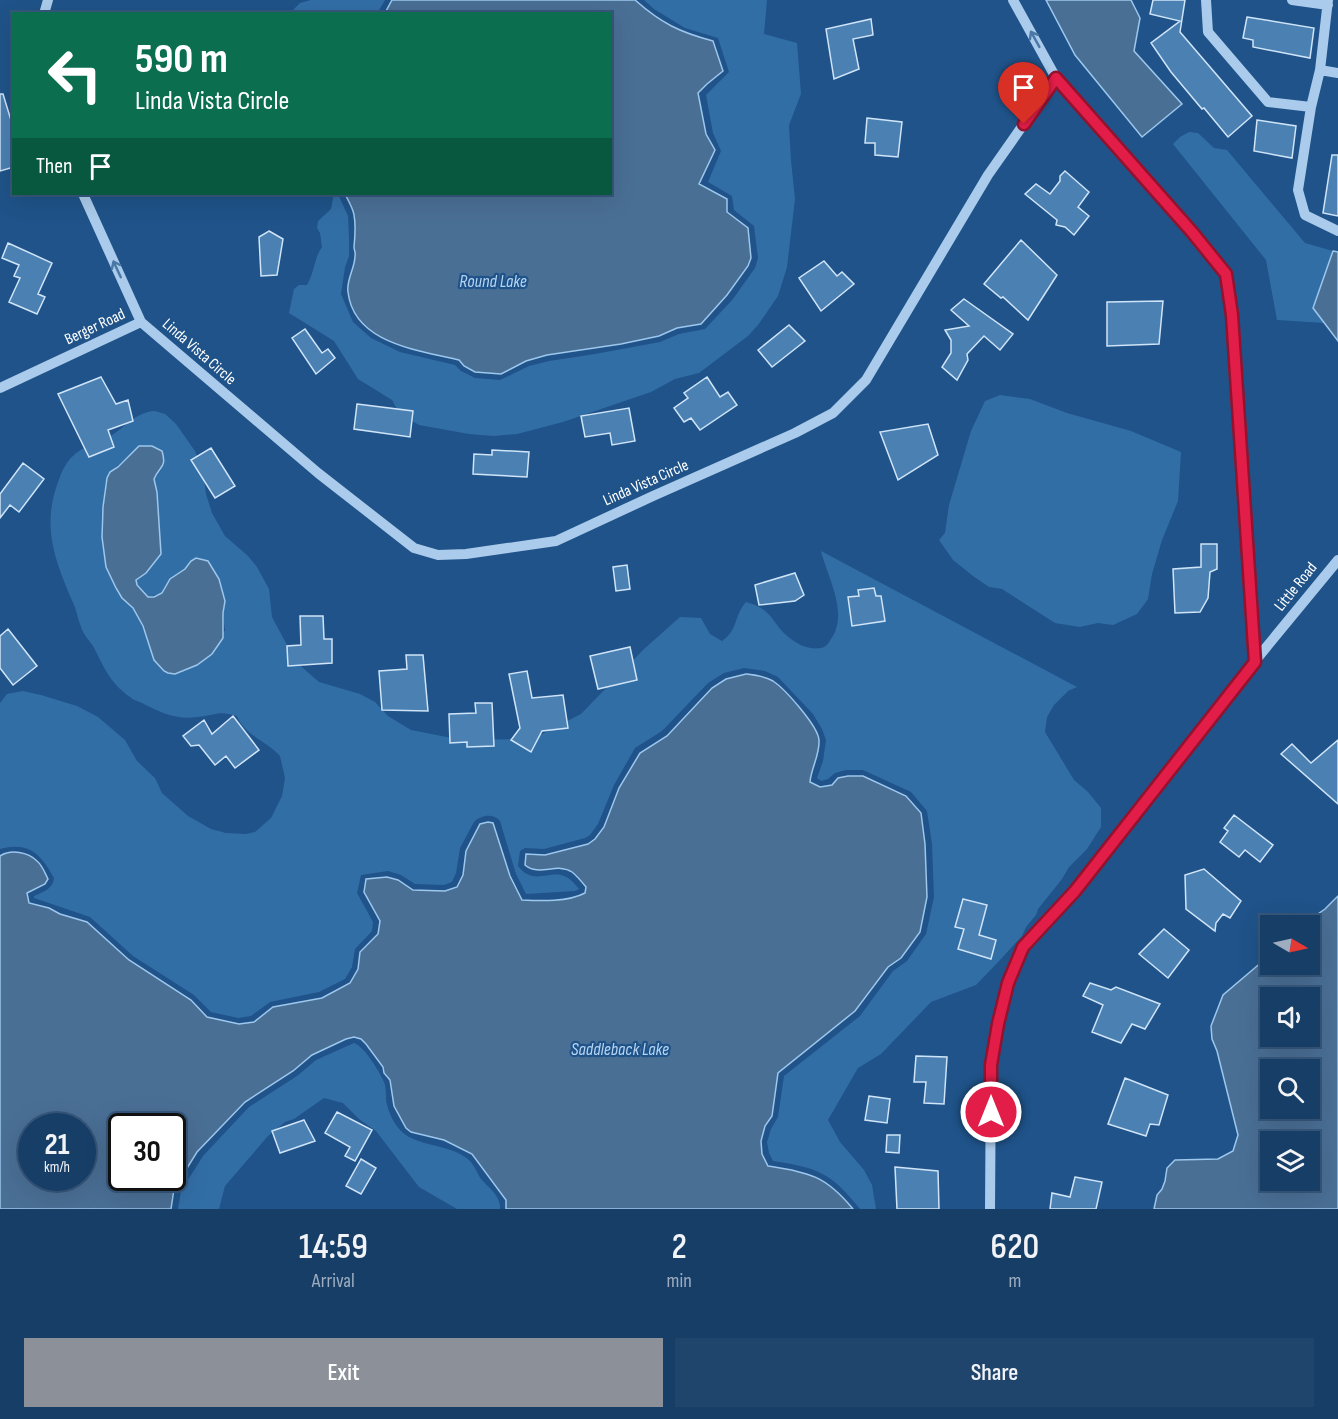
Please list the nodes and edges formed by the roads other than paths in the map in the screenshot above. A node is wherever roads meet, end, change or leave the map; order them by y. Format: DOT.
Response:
graph roads {
  1 [pos="1013,0"];
  2 [pos="1206,0"];
  3 [pos="1292,0"];
  4 [pos="1328,3"];
  5 [pos="1320,70"];
  6 [pos="1338,73"];
  7 [pos="1056,78"];
  8 [pos="1311,107"];
  9 [pos="83,195"];
  10 [pos="1338,231"];
  11 [pos="141,322"];
  12 [pos="0,388"];
  13 [pos="1338,560"];
  14 [pos="1255,662"];
  15 [pos="990,1209"];
  7 -- 1 [label="street, Little Road, one-way"];
  2 -- 8 [label="street"];
  3 -- 4 [label="street"];
  4 -- 5 [label="street"];
  5 -- 6 [label="street"];
  5 -- 8 [label="street"];
  7 -- 11 [label="street, Linda Vista Circle"];
  7 -- 14 [label="street, Little Road"];
  8 -- 10 [label="street"];
  11 -- 9 [label="street, Berger Road, one-way"];
  11 -- 12 [label="street, Berger Road"];
  13 -- 14 [label="street, Little Road"];
  14 -- 15 [label="street, Little Road"];
}
